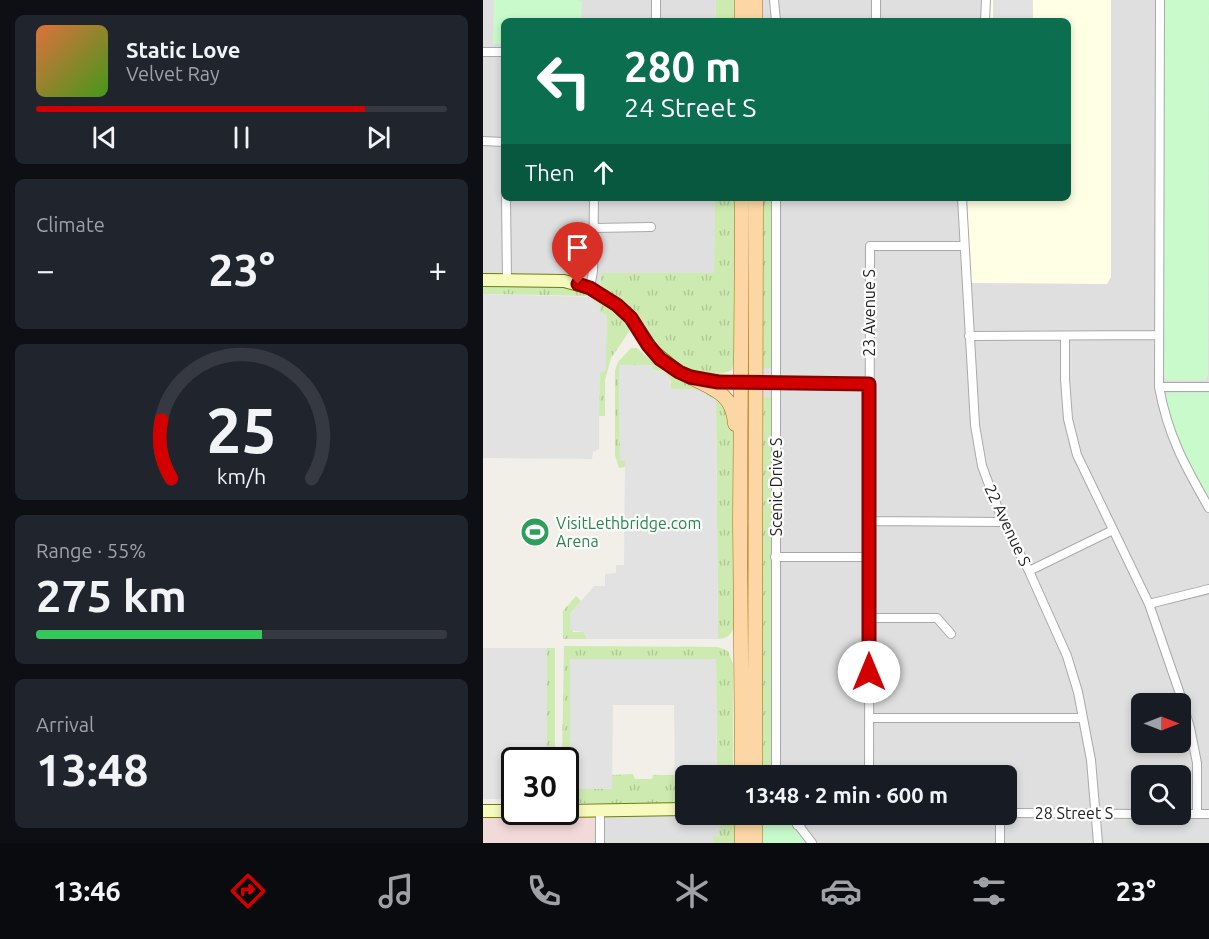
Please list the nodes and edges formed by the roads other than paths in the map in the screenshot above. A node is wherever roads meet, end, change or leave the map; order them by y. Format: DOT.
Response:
graph roads {
  1 [pos="657,0"];
  2 [pos="742,0"];
  3 [pos="755,0"];
  4 [pos="774,0"];
  5 [pos="876,0"];
  6 [pos="986,0"];
  7 [pos="1160,0"];
  8 [pos="656,18"];
  9 [pos="742,18"];
  10 [pos="755,18"];
  11 [pos="776,18"];
  12 [pos="876,18"];
  13 [pos="985,18"];
  14 [pos="483,52"];
  15 [pos="501,52"];
  16 [pos="483,141"];
  17 [pos="501,141"];
  18 [pos="506,201"];
  19 [pos="594,201"];
  20 [pos="742,201"];
  21 [pos="756,201"];
  22 [pos="776,201"];
  23 [pos="962,201"];
  24 [pos="651,227"];
  25 [pos="594,228"];
  26 [pos="963,246"];
  27 [pos="483,280"];
  28 [pos="507,280"];
  29 [pos="590,288"];
  30 [pos="1158,335"];
  31 [pos="969,336"];
  32 [pos="1065,336"];
  33 [pos="690,377"];
  34 [pos="748,383"];
  35 [pos="776,383"];
  36 [pos="869,384"];
  37 [pos="1159,387"];
  38 [pos="1209,387"];
  39 [pos="1209,508"];
  40 [pos="869,521"];
  41 [pos="740,522"];
  42 [pos="1003,522"];
  43 [pos="1113,530"];
  44 [pos="775,557"];
  45 [pos="869,557"];
  46 [pos="1029,572"];
  47 [pos="1209,589"];
  48 [pos="1149,604"];
  49 [pos="869,618"];
  50 [pos="951,633"];
  51 [pos="869,718"];
  52 [pos="1083,718"];
  53 [pos="742,746"];
  54 [pos="738,765"];
  55 [pos="742,765"];
  56 [pos="755,765"];
  57 [pos="777,765"];
  58 [pos="869,765"];
  59 [pos="675,809"];
  60 [pos="483,811"];
  61 [pos="501,811"];
  62 [pos="579,811"];
  63 [pos="600,811"];
  64 [pos="1017,813"];
  65 [pos="1094,813"];
  66 [pos="1131,814"];
  67 [pos="1191,814"];
  68 [pos="1197,814"];
  69 [pos="1209,814"];
  70 [pos="742,825"];
  71 [pos="755,825"];
  72 [pos="797,825"];
  73 [pos="1000,825"];
  74 [pos="600,843"];
  75 [pos="742,843"];
  76 [pos="755,843"];
  77 [pos="812,843"];
  78 [pos="1000,843"];
  79 [pos="1098,843"];
  1 -- 8 [label="street"];
  2 -- 9 [label="main road"];
  3 -- 10 [label="main road"];
  4 -- 11 [label="street"];
  5 -- 12 [label="street"];
  6 -- 13 [label="street"];
  7 -- 30 [label="street"];
  14 -- 15 [label="street"];
  16 -- 17 [label="street"];
  18 -- 28 [label="street"];
  19 -- 25 [label="street"];
  20 -- 34 [label="main road, Scenic Drive S"];
  21 -- 34 [label="main road, Scenic Drive S"];
  22 -- 35 [label="street, Scenic Drive S"];
  23 -- 26 [label="street, 22 Avenue S"];
  24 -- 25 [label="street"];
  25 -- 29 [label="street"];
  26 -- 31 [label="street, 22 Avenue S"];
  26 -- 36 [label="street, 23 Avenue S"];
  27 -- 28 [label="street"];
  28 -- 29 [label="street"];
  29 -- 33 [label="street"];
  30 -- 32 [label="street"];
  30 -- 37 [label="street"];
  31 -- 32 [label="street"];
  31 -- 42 [label="street, 22 Avenue S"];
  32 -- 43 [label="street"];
  33 -- 34 [label="street"];
  33 -- 41 [label="main road"];
  34 -- 35 [label="street"];
  34 -- 41 [label="main road, Scenic Drive S"];
  34 -- 56 [label="main road, Scenic Drive S"];
  35 -- 36 [label="street"];
  35 -- 44 [label="street, Scenic Drive S"];
  36 -- 40 [label="street, 23 Avenue S"];
  37 -- 38 [label="street"];
  37 -- 39 [label="street"];
  40 -- 42 [label="street"];
  40 -- 45 [label="street, 23 Avenue S"];
  41 -- 53 [label="main road, Scenic Drive S"];
  42 -- 46 [label="street, 22 Avenue S"];
  43 -- 46 [label="street"];
  43 -- 48 [label="street"];
  44 -- 45 [label="street"];
  44 -- 57 [label="street, Scenic Drive S"];
  45 -- 49 [label="street, 23 Avenue S"];
  46 -- 52 [label="street, 22 Avenue S"];
  47 -- 48 [label="street"];
  48 -- 68 [label="street"];
  49 -- 50 [label="street"];
  49 -- 51 [label="street, 23 Avenue S"];
  51 -- 52 [label="street"];
  51 -- 58 [label="street, 23 Avenue S"];
  52 -- 65 [label="street, 22 Avenue S"];
  53 -- 54 [label="main road"];
  53 -- 55 [label="main road, Scenic Drive S"];
  59 -- 63 [label="street"];
  60 -- 61 [label="street"];
  62 -- 63 [label="street"];
  63 -- 74 [label="street"];
  64 -- 65 [label="street, 28 Street S"];
  65 -- 66 [label="street, 28 Street S"];
  65 -- 79 [label="street, 22 Avenue S"];
  67 -- 68 [label="street"];
  68 -- 69 [label="street"];
  70 -- 75 [label="main road"];
  71 -- 76 [label="main road"];
  72 -- 77 [label="street"];
  73 -- 78 [label="street"];
}
